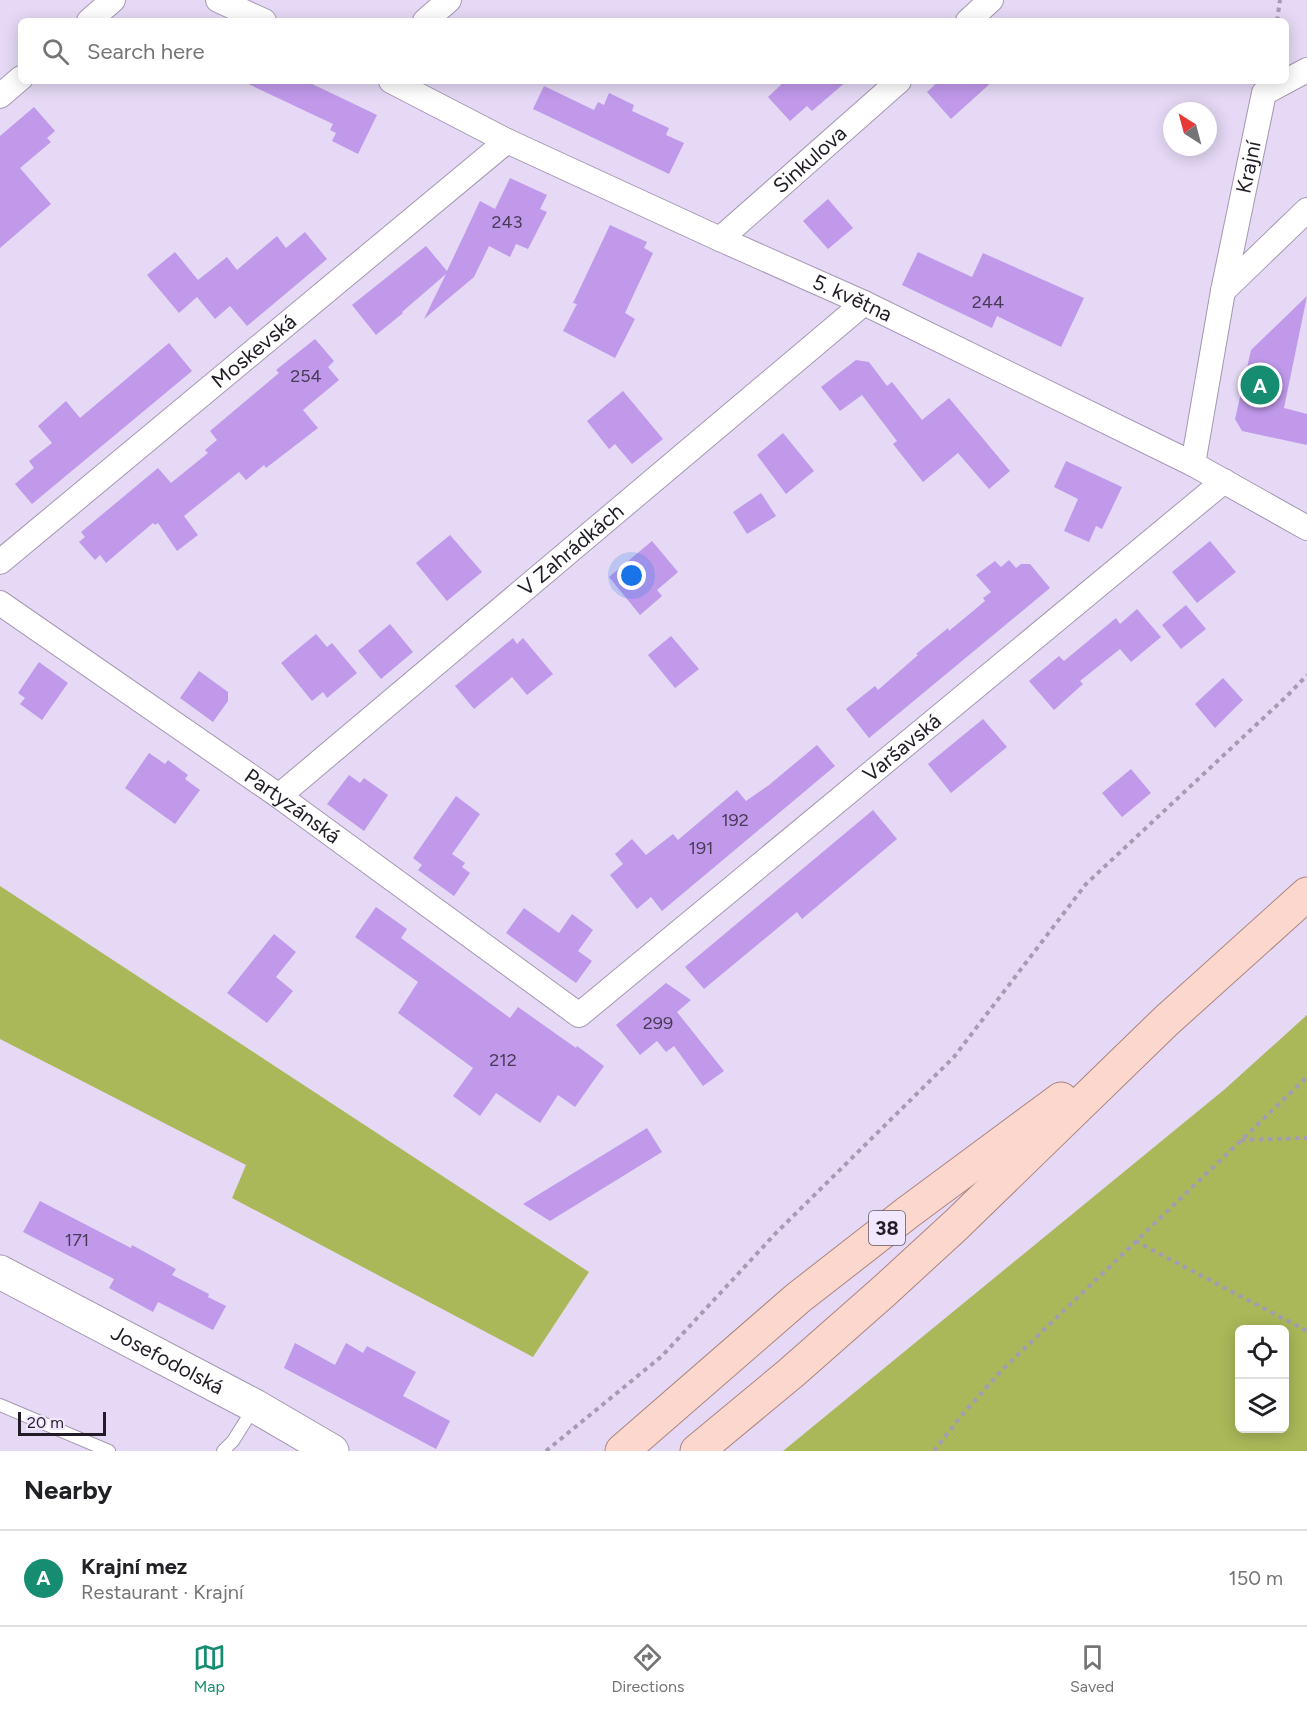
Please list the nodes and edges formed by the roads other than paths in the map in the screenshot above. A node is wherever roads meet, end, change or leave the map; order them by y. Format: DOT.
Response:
graph roads {
  1 [pos="113,0"];
  2 [pos="218,0"];
  3 [pos="449,0"];
  4 [pos="991,0"];
  5 [pos="92,18"];
  6 [pos="257,18"];
  7 [pos="428,18"];
  8 [pos="971,18"];
  9 [pos="1307,70"];
  10 [pos="1289,80"];
  11 [pos="18,81"];
  12 [pos="397,84"];
  13 [pos="896,84"];
  14 [pos="1281,84"];
  15 [pos="0,96"];
  16 [pos="507,141"];
  17 [pos="1307,210"];
  18 [pos="720,239"];
  19 [pos="1223,291"];
  20 [pos="864,303"];
  21 [pos="1193,464"];
  22 [pos="1224,482"];
  23 [pos="1307,528"];
  24 [pos="0,562"];
  25 [pos="0,603"];
  26 [pos="279,796"];
  27 [pos="1307,894"];
  28 [pos="579,1015"];
  29 [pos="1166,1021"];
  30 [pos="0,1272"];
  31 [pos="0,1405"];
  32 [pos="255,1406"];
  33 [pos="706,1444"];
  34 [pos="109,1451"];
  35 [pos="223,1451"];
  36 [pos="332,1451"];
  37 [pos="622,1451"];
  1 -- 5 [label="street"];
  2 -- 6 [label="street"];
  3 -- 7 [label="street"];
  4 -- 8 [label="street"];
  9 -- 10 [label="street, Krajní"];
  11 -- 15 [label="street"];
  12 -- 16 [label="street, 5. května"];
  13 -- 18 [label="street, Sinkulova"];
  14 -- 19 [label="street, Krajní"];
  16 -- 18 [label="street, 5. května"];
  16 -- 24 [label="street, Moskevská"];
  17 -- 19 [label="street"];
  18 -- 20 [label="street, 5. května"];
  19 -- 21 [label="street, Krajní"];
  20 -- 21 [label="street, 5. května"];
  20 -- 26 [label="street, V Zahrádkách"];
  21 -- 22 [label="street, 5. května"];
  22 -- 23 [label="street, 5. května"];
  22 -- 28 [label="street, Varšavská"];
  25 -- 26 [label="street, Partyzánská"];
  26 -- 28 [label="street, Partyzánská"];
  27 -- 29 [label="main road, 38"];
  29 -- 33 [label="main road, 38"];
  29 -- 37 [label="main road, 38"];
  30 -- 32 [label="main road, Josefodolská"];
  31 -- 34 [label="lane"];
  32 -- 35 [label="lane"];
  32 -- 36 [label="main road, Josefodolská"];
}
